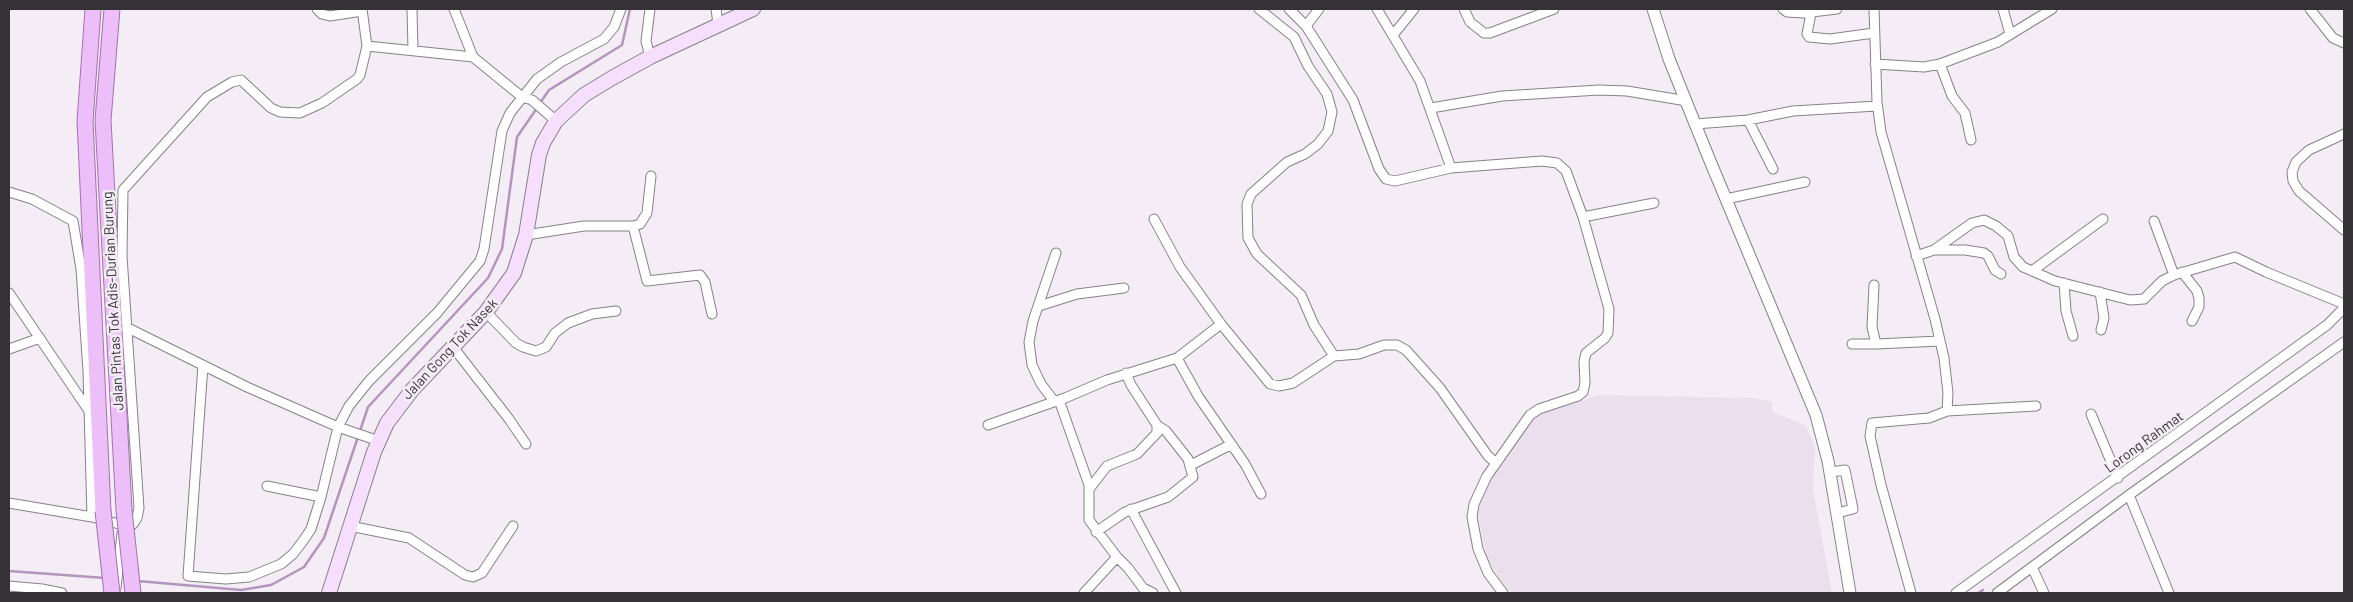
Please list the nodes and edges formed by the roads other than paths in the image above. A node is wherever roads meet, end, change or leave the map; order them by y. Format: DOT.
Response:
graph roads {
  1 [pos="92,9"];
  2 [pos="112,9"];
  3 [pos="317,9"];
  4 [pos="412,9"];
  5 [pos="454,9"];
  6 [pos="621,9"];
  7 [pos="650,9"];
  8 [pos="716,9"];
  9 [pos="753,9"];
  10 [pos="1259,9"];
  11 [pos="1289,9"];
  12 [pos="1319,9"];
  13 [pos="1376,9"];
  14 [pos="1414,9"];
  15 [pos="1464,9"];
  16 [pos="1554,9"];
  17 [pos="1653,9"];
  18 [pos="1783,9"];
  19 [pos="1837,9"];
  20 [pos="1874,9"];
  21 [pos="2003,9"];
  22 [pos="2052,9"];
  23 [pos="2310,9"];
  24 [pos="362,10"];
  25 [pos="1810,13"];
  26 [pos="718,24"];
  27 [pos="1306,26"];
  28 [pos="1874,33"];
  29 [pos="2010,34"];
  30 [pos="1393,35"];
  31 [pos="2344,43"];
  32 [pos="367,46"];
  33 [pos="414,50"];
  34 [pos="472,57"];
  35 [pos="650,57"];
  36 [pos="1875,64"];
  37 [pos="1940,64"];
  38 [pos="522,97"];
  39 [pos="1686,101"];
  40 [pos="1878,106"];
  41 [pos="1430,108"];
  42 [pos="552,117"];
  43 [pos="1748,120"];
  44 [pos="1696,124"];
  45 [pos="2344,134"];
  46 [pos="1971,140"];
  47 [pos="1451,168"];
  48 [pos="1773,169"];
  49 [pos="652,176"];
  50 [pos="1806,182"];
  51 [pos="9,192"];
  52 [pos="1726,199"];
  53 [pos="1654,203"];
  54 [pos="1583,217"];
  55 [pos="1154,219"];
  56 [pos="2103,219"];
  57 [pos="2154,221"];
  58 [pos="633,226"];
  59 [pos="2344,230"];
  60 [pos="526,235"];
  61 [pos="1934,250"];
  62 [pos="1056,253"];
  63 [pos="1916,256"];
  64 [pos="2032,272"];
  65 [pos="2001,274"];
  66 [pos="2178,274"];
  67 [pos="2064,283"];
  68 [pos="1874,285"];
  69 [pos="1124,288"];
  70 [pos="2100,292"];
  71 [pos="9,293"];
  72 [pos="1039,306"];
  73 [pos="2344,306"];
  74 [pos="616,311"];
  75 [pos="486,312"];
  76 [pos="712,314"];
  77 [pos="2192,321"];
  78 [pos="1221,324"];
  79 [pos="128,328"];
  80 [pos="2101,330"];
  81 [pos="2073,336"];
  82 [pos="40,338"];
  83 [pos="1940,341"];
  84 [pos="2344,342"];
  85 [pos="1852,344"];
  86 [pos="1876,344"];
  87 [pos="452,347"];
  88 [pos="9,349"];
  89 [pos="1334,356"];
  90 [pos="1177,358"];
  91 [pos="203,365"];
  92 [pos="1126,373"];
  93 [pos="1056,400"];
  94 [pos="2036,406"];
  95 [pos="90,411"];
  96 [pos="1947,412"];
  97 [pos="2091,414"];
  98 [pos="988,425"];
  99 [pos="1157,425"];
  100 [pos="342,429"];
  101 [pos="379,441"];
  102 [pos="526,444"];
  103 [pos="1230,445"];
  104 [pos="1496,463"];
  105 [pos="1191,465"];
  106 [pos="1830,472"];
  107 [pos="2118,478"];
  108 [pos="267,486"];
  109 [pos="1090,488"];
  110 [pos="1261,494"];
  111 [pos="2129,495"];
  112 [pos="321,497"];
  113 [pos="9,503"];
  114 [pos="1131,509"];
  115 [pos="1837,513"];
  116 [pos="97,514"];
  117 [pos="123,525"];
  118 [pos="350,526"];
  119 [pos="513,526"];
  120 [pos="1096,532"];
  121 [pos="1117,557"];
  122 [pos="2032,567"];
  123 [pos="9,586"];
  124 [pos="62,593"];
  125 [pos="115,593"];
  126 [pos="133,593"];
  127 [pos="329,593"];
  128 [pos="1084,593"];
  129 [pos="1153,593"];
  130 [pos="1176,593"];
  131 [pos="1503,593"];
  132 [pos="1850,593"];
  133 [pos="1911,593"];
  134 [pos="1956,593"];
  135 [pos="1996,593"];
  136 [pos="2044,593"];
  137 [pos="2169,593"];
  1 -- 116 [label="main road, Jalan Pintas Tok Adis-Durian Burung"];
  2 -- 126 [label="main road, Jalan Pintas Tok Adis-Durian Burung, bridge"];
  3 -- 24 [label="street"];
  4 -- 33 [label="street"];
  5 -- 34 [label="street"];
  6 -- 38 [label="street"];
  7 -- 35 [label="street"];
  8 -- 26 [label="street"];
  9 -- 26 [label="main road, Jalan Gong Tok Nasek"];
  10 -- 89 [label="street"];
  11 -- 27 [label="street"];
  12 -- 27 [label="street"];
  13 -- 30 [label="street"];
  14 -- 30 [label="street"];
  15 -- 16 [label="street"];
  17 -- 39 [label="street"];
  18 -- 25 [label="street"];
  19 -- 25 [label="street"];
  20 -- 28 [label="street"];
  21 -- 29 [label="street"];
  22 -- 29 [label="street"];
  23 -- 31 [label="street"];
  24 -- 32 [label="street"];
  25 -- 28 [label="street"];
  26 -- 35 [label="main road, Jalan Gong Tok Nasek"];
  27 -- 47 [label="street"];
  28 -- 36 [label="street"];
  29 -- 37 [label="street"];
  30 -- 41 [label="street"];
  32 -- 33 [label="street"];
  32 -- 79 [label="street"];
  33 -- 34 [label="street"];
  34 -- 38 [label="street"];
  35 -- 42 [label="main road, Jalan Gong Tok Nasek"];
  36 -- 37 [label="street"];
  36 -- 40 [label="street"];
  37 -- 46 [label="street"];
  38 -- 42 [label="street"];
  38 -- 100 [label="street"];
  39 -- 41 [label="street"];
  39 -- 44 [label="street"];
  40 -- 43 [label="street"];
  40 -- 63 [label="street"];
  41 -- 47 [label="street"];
  42 -- 60 [label="main road, Jalan Gong Tok Nasek"];
  43 -- 44 [label="street"];
  43 -- 48 [label="street"];
  44 -- 52 [label="street"];
  45 -- 59 [label="street"];
  47 -- 54 [label="street"];
  49 -- 58 [label="street"];
  50 -- 52 [label="street"];
  51 -- 95 [label="street"];
  52 -- 106 [label="street"];
  53 -- 54 [label="street"];
  54 -- 104 [label="street"];
  55 -- 78 [label="street"];
  56 -- 64 [label="street"];
  57 -- 66 [label="street"];
  58 -- 60 [label="street"];
  58 -- 76 [label="street"];
  60 -- 75 [label="main road, Jalan Gong Tok Nasek"];
  61 -- 63 [label="street"];
  61 -- 64 [label="street"];
  61 -- 65 [label="street"];
  62 -- 72 [label="street"];
  63 -- 83 [label="street"];
  64 -- 67 [label="street"];
  66 -- 70 [label="street"];
  66 -- 73 [label="street"];
  66 -- 77 [label="street"];
  67 -- 70 [label="street"];
  67 -- 81 [label="street"];
  68 -- 86 [label="street"];
  69 -- 72 [label="street"];
  70 -- 80 [label="street"];
  71 -- 82 [label="street"];
  72 -- 93 [label="street"];
  73 -- 107 [label="street, Lorong Rahmat"];
  74 -- 75 [label="street"];
  75 -- 87 [label="main road, Jalan Gong Tok Nasek"];
  78 -- 89 [label="street"];
  78 -- 90 [label="street"];
  79 -- 91 [label="street"];
  79 -- 117 [label="street"];
  82 -- 88 [label="street"];
  82 -- 95 [label="street"];
  83 -- 86 [label="street"];
  83 -- 96 [label="street"];
  84 -- 111 [label="street"];
  85 -- 86 [label="street"];
  87 -- 101 [label="main road, Jalan Gong Tok Nasek"];
  87 -- 102 [label="street"];
  89 -- 104 [label="street"];
  90 -- 92 [label="street"];
  90 -- 103 [label="street"];
  91 -- 100 [label="street"];
  91 -- 112 [label="street"];
  92 -- 93 [label="street"];
  92 -- 99 [label="street"];
  93 -- 98 [label="street"];
  93 -- 109 [label="street"];
  94 -- 96 [label="street"];
  95 -- 116 [label="street"];
  96 -- 133 [label="street"];
  97 -- 107 [label="street"];
  99 -- 105 [label="street"];
  99 -- 109 [label="street"];
  100 -- 101 [label="street"];
  100 -- 112 [label="street"];
  101 -- 118 [label="main road, Jalan Gong Tok Nasek"];
  103 -- 105 [label="street"];
  103 -- 110 [label="street"];
  104 -- 131 [label="street"];
  105 -- 114 [label="street"];
  106 -- 115 [label="street"];
  106 -- 115 [label="street"];
  107 -- 134 [label="street, Lorong Rahmat"];
  108 -- 112 [label="street"];
  109 -- 120 [label="street"];
  111 -- 122 [label="street"];
  111 -- 137 [label="street"];
  113 -- 116 [label="street"];
  114 -- 120 [label="street"];
  114 -- 130 [label="street"];
  115 -- 132 [label="street"];
  116 -- 117 [label="street"];
  116 -- 125 [label="main road, Jalan Pintas Tok Adis-Durian Burung, bridge"];
  117 -- 125 [label="street"];
  118 -- 119 [label="street"];
  118 -- 127 [label="main road, Jalan Gong Tok Nasek"];
  120 -- 121 [label="street"];
  121 -- 128 [label="street"];
  121 -- 129 [label="street"];
  122 -- 135 [label="street"];
  122 -- 136 [label="street"];
  123 -- 124 [label="street"];
}
